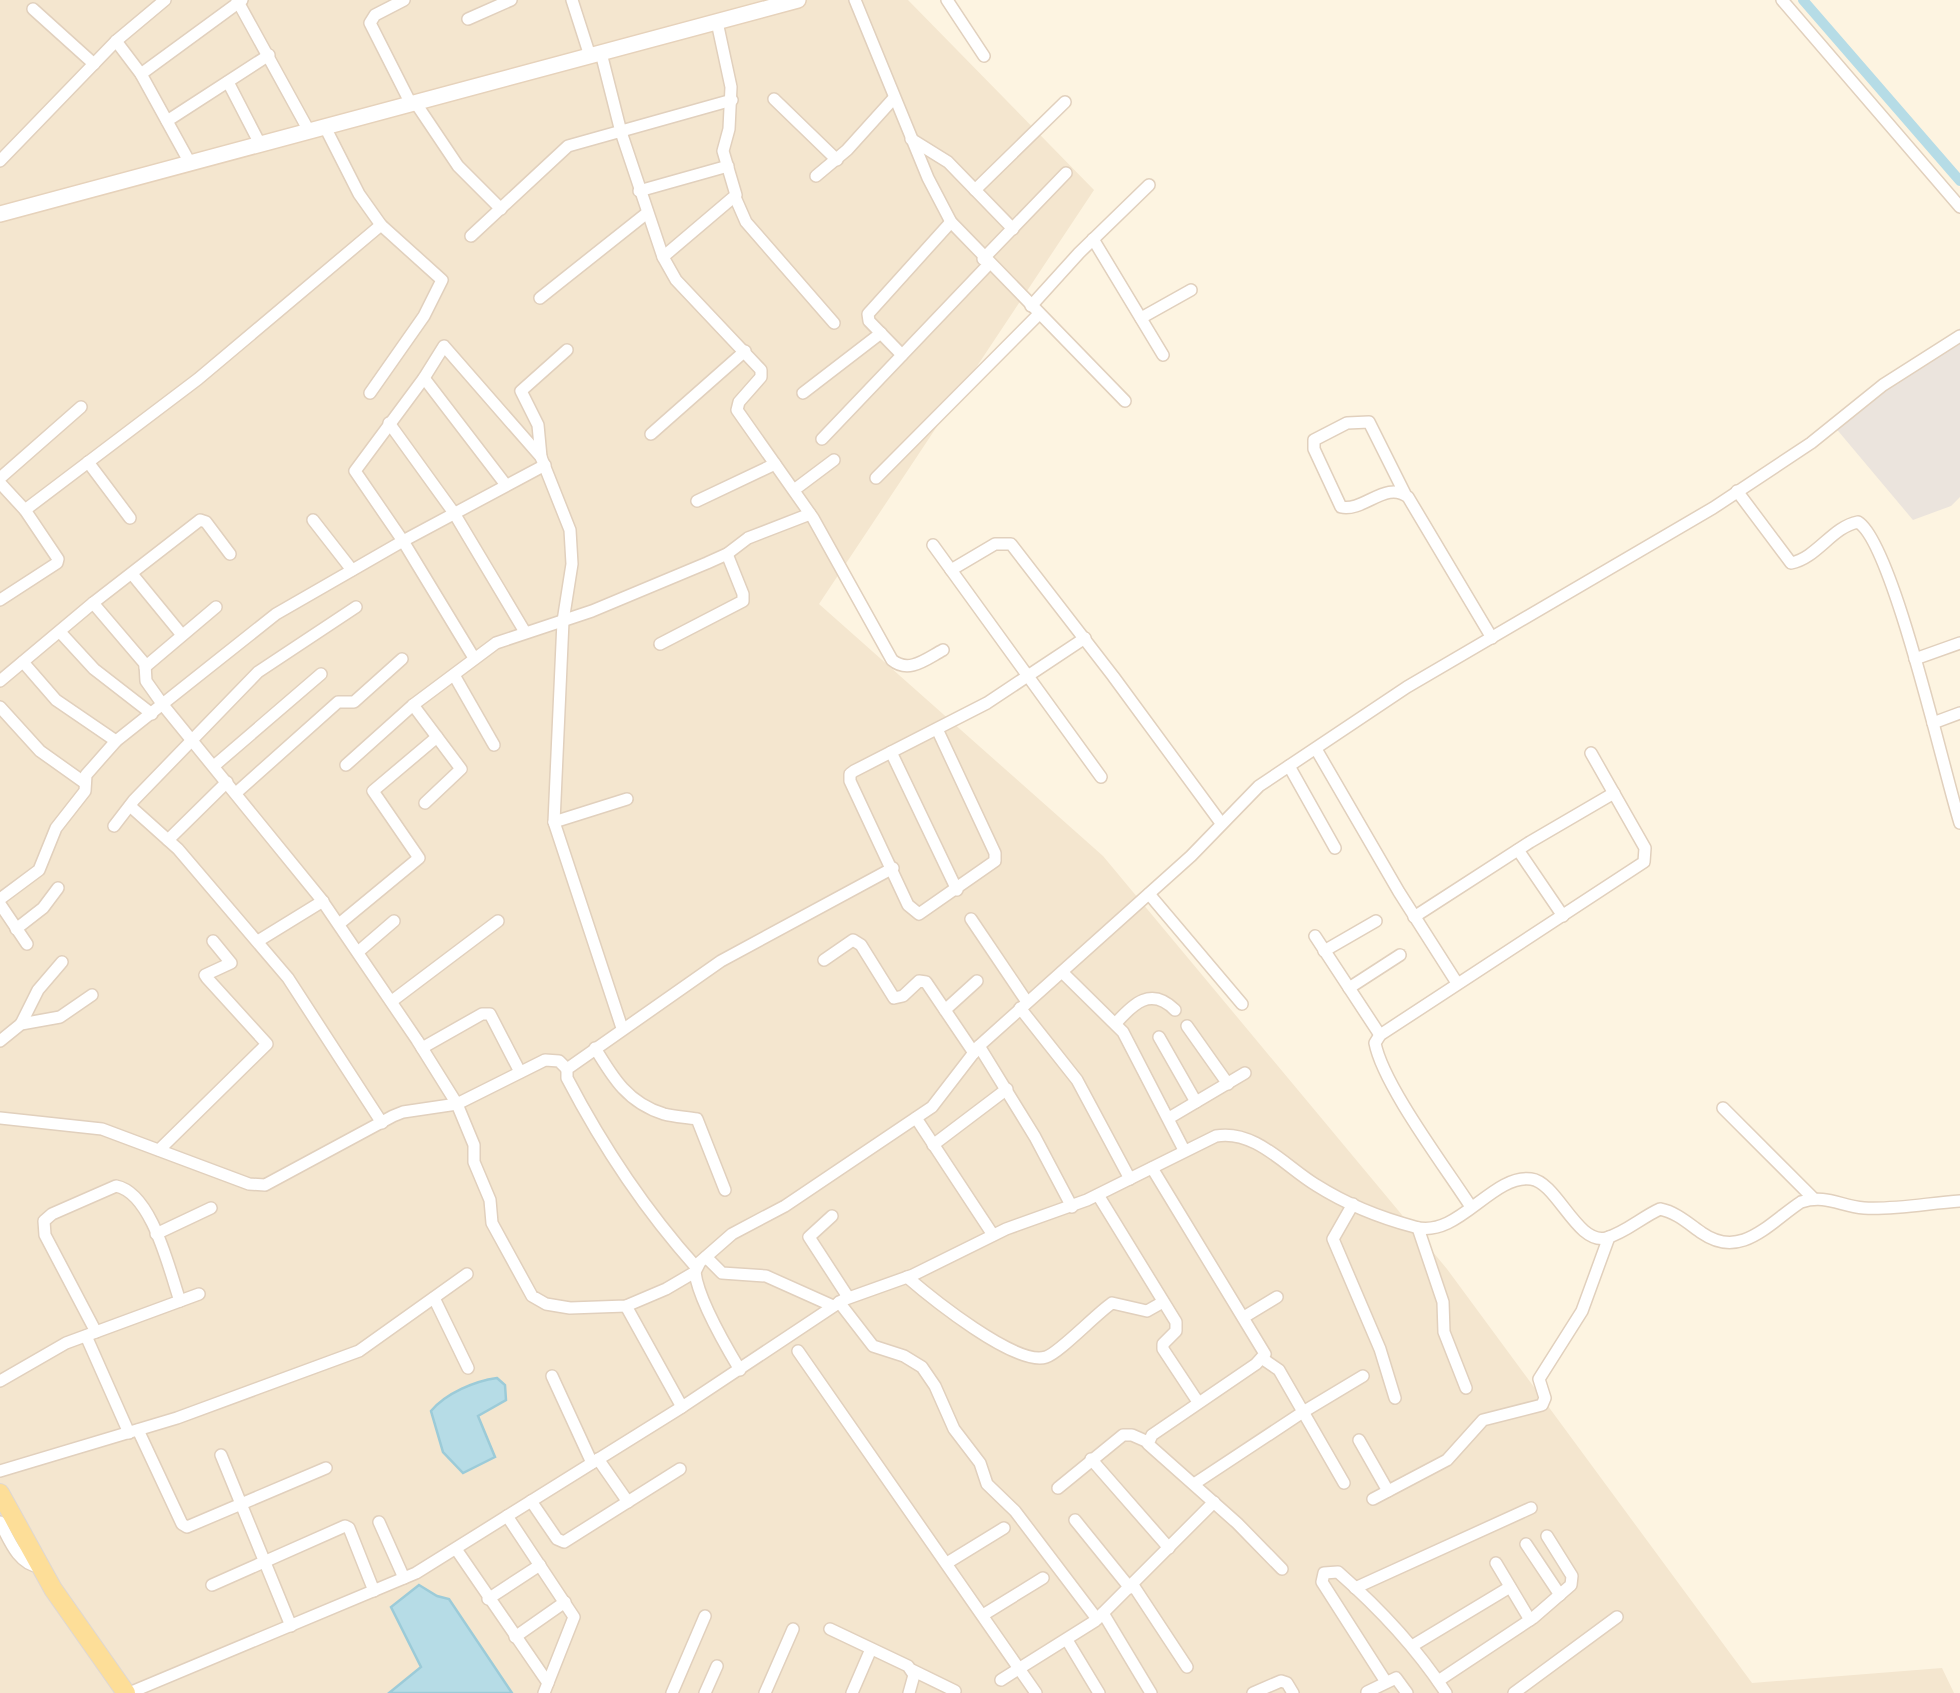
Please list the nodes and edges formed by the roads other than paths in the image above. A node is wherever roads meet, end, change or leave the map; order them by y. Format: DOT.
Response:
graph roads {
  1 [pos="164,0"];
  2 [pos="404,0"];
  3 [pos="511,0"];
  4 [pos="572,0"];
  5 [pos="798,0"];
  6 [pos="854,0"];
  7 [pos="947,0"];
  8 [pos="1782,0"];
  9 [pos="239,1"];
  10 [pos="33,9"];
  11 [pos="468,19"];
  12 [pos="717,22"];
  13 [pos="116,41"];
  14 [pos="595,54"];
  15 [pos="270,55"];
  16 [pos="984,56"];
  17 [pos="94,64"];
  18 [pos="141,74"];
  19 [pos="228,82"];
  20 [pos="774,98"];
  21 [pos="894,98"];
  22 [pos="732,100"];
  23 [pos="1066,102"];
  24 [pos="413,103"];
  25 [pos="167,121"];
  26 [pos="317,129"];
  27 [pos="620,132"];
  28 [pos="911,138"];
  29 [pos="260,144"];
  30 [pos="837,160"];
  31 [pos="0,161"];
  32 [pos="190,163"];
  33 [pos="728,166"];
  34 [pos="1066,173"];
  35 [pos="816,176"];
  36 [pos="1149,185"];
  37 [pos="975,190"];
  38 [pos="639,191"];
  39 [pos="735,197"];
  40 [pos="1960,207"];
  41 [pos="501,209"];
  42 [pos="647,213"];
  43 [pos="0,214"];
  44 [pos="951,222"];
  45 [pos="381,225"];
  46 [pos="1013,230"];
  47 [pos="471,236"];
  48 [pos="1093,239"];
  49 [pos="663,257"];
  50 [pos="986,262"];
  51 [pos="1191,290"];
  52 [pos="540,298"];
  53 [pos="1035,310"];
  54 [pos="1141,318"];
  55 [pos="834,323"];
  56 [pos="881,333"];
  57 [pos="1960,336"];
  58 [pos="567,350"];
  59 [pos="745,351"];
  60 [pos="1164,354"];
  61 [pos="902,355"];
  62 [pos="424,378"];
  63 [pos="370,393"];
  64 [pos="804,393"];
  65 [pos="1124,401"];
  66 [pos="80,406"];
  67 [pos="389,423"];
  68 [pos="652,434"];
  69 [pos="822,438"];
  70 [pos="834,460"];
  71 [pos="543,461"];
  72 [pos="88,462"];
  73 [pos="775,464"];
  74 [pos="876,478"];
  75 [pos="0,480"];
  76 [pos="506,486"];
  77 [pos="794,490"];
  78 [pos="1738,491"];
  79 [pos="1405,494"];
  80 [pos="696,500"];
  81 [pos="25,510"];
  82 [pos="454,513"];
  83 [pos="810,514"];
  84 [pos="130,518"];
  85 [pos="313,520"];
  86 [pos="403,540"];
  87 [pos="933,545"];
  88 [pos="230,554"];
  89 [pos="727,554"];
  90 [pos="352,570"];
  91 [pos="951,570"];
  92 [pos="132,574"];
  93 [pos="0,600"];
  94 [pos="93,603"];
  95 [pos="216,607"];
  96 [pos="356,607"];
  97 [pos="563,621"];
  98 [pos="60,632"];
  99 [pos="525,632"];
  100 [pos="182,636"];
  101 [pos="1084,638"];
  102 [pos="1492,638"];
  103 [pos="1960,643"];
  104 [pos="660,644"];
  105 [pos="943,650"];
  106 [pos="474,658"];
  107 [pos="402,659"];
  108 [pos="1915,659"];
  109 [pos="23,662"];
  110 [pos="145,667"];
  111 [pos="321,674"];
  112 [pos="454,675"];
  113 [pos="1030,676"];
  114 [pos="0,682"];
  115 [pos="414,706"];
  116 [pos="0,707"];
  117 [pos="157,709"];
  118 [pos="1960,713"];
  119 [pos="1933,722"];
  120 [pos="937,729"];
  121 [pos="438,737"];
  122 [pos="191,739"];
  123 [pos="116,741"];
  124 [pos="494,745"];
  125 [pos="1316,748"];
  126 [pos="891,752"];
  127 [pos="1591,753"];
  128 [pos="346,765"];
  129 [pos="214,766"];
  130 [pos="1289,766"];
  131 [pos="1954,774"];
  132 [pos="1101,777"];
  133 [pos="86,783"];
  134 [pos="232,788"];
  135 [pos="1614,793"];
  136 [pos="627,799"];
  137 [pos="425,803"];
  138 [pos="130,806"];
  139 [pos="554,822"];
  140 [pos="1960,823"];
  141 [pos="1220,824"];
  142 [pos="114,826"];
  143 [pos="168,840"];
  144 [pos="1335,848"];
  145 [pos="1518,850"];
  146 [pos="893,868"];
  147 [pos="58,888"];
  148 [pos="957,890"];
  149 [pos="1149,894"];
  150 [pos="0,901"];
  151 [pos="323,901"];
  152 [pos="1562,916"];
  153 [pos="1414,917"];
  154 [pos="971,919"];
  155 [pos="394,921"];
  156 [pos="1376,921"];
  157 [pos="498,922"];
  158 [pos="339,924"];
  159 [pos="16,928"];
  160 [pos="1315,936"];
  161 [pos="213,941"];
  162 [pos="258,941"];
  163 [pos="27,944"];
  164 [pos="1324,951"];
  165 [pos="358,952"];
  166 [pos="1400,955"];
  167 [pos="824,960"];
  168 [pos="62,962"];
  169 [pos="1062,972"];
  170 [pos="977,982"];
  171 [pos="1457,983"];
  172 [pos="1349,988"];
  173 [pos="92,995"];
  174 [pos="392,1001"];
  175 [pos="1242,1004"];
  176 [pos="1024,1005"];
  177 [pos="945,1010"];
  178 [pos="1175,1010"];
  179 [pos="1116,1023"];
  180 [pos="21,1024"];
  181 [pos="1187,1026"];
  182 [pos="622,1028"];
  183 [pos="1380,1034"];
  184 [pos="1159,1037"];
  185 [pos="0,1041"];
  186 [pos="422,1048"];
  187 [pos="594,1048"];
  188 [pos="977,1050"];
  189 [pos="567,1069"];
  190 [pos="520,1072"];
  191 [pos="1246,1073"];
  192 [pos="1228,1084"];
  193 [pos="1007,1089"];
  194 [pos="1196,1102"];
  195 [pos="457,1104"];
  196 [pos="1723,1108"];
  197 [pos="0,1118"];
  198 [pos="916,1118"];
  199 [pos="1169,1118"];
  200 [pos="382,1123"];
  201 [pos="1182,1144"];
  202 [pos="934,1145"];
  203 [pos="159,1150"];
  204 [pos="1152,1168"];
  205 [pos="1130,1179"];
  206 [pos="725,1190"];
  207 [pos="1098,1195"];
  208 [pos="1813,1198"];
  209 [pos="1960,1201"];
  210 [pos="1353,1204"];
  211 [pos="1072,1207"];
  212 [pos="1471,1207"];
  213 [pos="211,1208"];
  214 [pos="832,1216"];
  215 [pos="1418,1228"];
  216 [pos="156,1234"];
  217 [pos="993,1235"];
  218 [pos="1610,1237"];
  219 [pos="699,1265"];
  220 [pos="467,1274"];
  221 [pos="907,1276"];
  222 [pos="199,1294"];
  223 [pos="1277,1296"];
  224 [pos="434,1298"];
  225 [pos="180,1301"];
  226 [pos="840,1302"];
  227 [pos="1164,1302"];
  228 [pos="626,1306"];
  229 [pos="1244,1317"];
  230 [pos="91,1334"];
  231 [pos="798,1351"];
  232 [pos="1263,1358"];
  233 [pos="468,1368"];
  234 [pos="740,1370"];
  235 [pos="552,1376"];
  236 [pos="1363,1376"];
  237 [pos="0,1381"];
  238 [pos="1466,1388"];
  239 [pos="1395,1398"];
  240 [pos="1198,1402"];
  241 [pos="682,1406"];
  242 [pos="1303,1412"];
  243 [pos="133,1431"];
  244 [pos="1359,1440"];
  245 [pos="1148,1442"];
  246 [pos="221,1455"];
  247 [pos="1091,1459"];
  248 [pos="595,1461"];
  249 [pos="326,1468"];
  250 [pos="680,1469"];
  251 [pos="0,1472"];
  252 [pos="1344,1483"];
  253 [pos="1194,1484"];
  254 [pos="1058,1488"];
  255 [pos="1388,1491"];
  256 [pos="0,1494"];
  257 [pos="1372,1499"];
  258 [pos="531,1501"];
  259 [pos="628,1502"];
  260 [pos="1214,1502"];
  261 [pos="242,1504"];
  262 [pos="1531,1508"];
  263 [pos="507,1516"];
  264 [pos="1075,1520"];
  265 [pos="0,1522"];
  266 [pos="379,1522"];
  267 [pos="1004,1528"];
  268 [pos="1547,1536"];
  269 [pos="1526,1544"];
  270 [pos="1169,1548"];
  271 [pos="456,1549"];
  272 [pos="265,1562"];
  273 [pos="948,1563"];
  274 [pos="1496,1563"];
  275 [pos="540,1565"];
  276 [pos="40,1569"];
  277 [pos="1282,1569"];
  278 [pos="404,1578"];
  279 [pos="1043,1578"];
  280 [pos="212,1584"];
  281 [pos="1131,1586"];
  282 [pos="1510,1587"];
  283 [pos="1354,1588"];
  284 [pos="374,1591"];
  285 [pos="1560,1596"];
  286 [pos="488,1598"];
  287 [pos="565,1602"];
  288 [pos="983,1614"];
  289 [pos="705,1616"];
  290 [pos="1100,1616"];
  291 [pos="1617,1618"];
  292 [pos="1530,1620"];
  293 [pos="292,1626"];
  294 [pos="793,1629"];
  295 [pos="830,1629"];
  296 [pos="514,1637"];
  297 [pos="1067,1640"];
  298 [pos="1412,1646"];
  299 [pos="871,1649"];
  300 [pos="717,1666"];
  301 [pos="1186,1667"];
  302 [pos="1020,1668"];
  303 [pos="912,1670"];
  304 [pos="1000,1680"];
  305 [pos="1438,1681"];
  306 [pos="1386,1682"];
  307 [pos="546,1688"];
  308 [pos="955,1691"];
  309 [pos="1367,1692"];
  310 [pos="127,1693"];
  311 [pos="672,1693"];
  312 [pos="705,1693"];
  313 [pos="765,1693"];
  314 [pos="852,1693"];
  315 [pos="909,1693"];
  316 [pos="1036,1693"];
  317 [pos="1099,1693"];
  318 [pos="1150,1693"];
  319 [pos="1253,1693"];
  320 [pos="1293,1693"];
  321 [pos="1407,1693"];
  322 [pos="1446,1693"];
  323 [pos="1514,1693"];
  1 -- 13 [label="street"];
  2 -- 24 [label="street"];
  3 -- 11 [label="street"];
  4 -- 14 [label="street"];
  5 -- 12 [label="street"];
  6 -- 21 [label="street"];
  7 -- 16 [label="street"];
  8 -- 40 [label="street"];
  9 -- 15 [label="street"];
  9 -- 18 [label="street"];
  10 -- 17 [label="street"];
  12 -- 14 [label="street"];
  12 -- 22 [label="street"];
  13 -- 17 [label="street"];
  13 -- 18 [label="street"];
  14 -- 24 [label="street"];
  14 -- 27 [label="street"];
  15 -- 19 [label="street"];
  15 -- 26 [label="street"];
  17 -- 31 [label="street"];
  18 -- 25 [label="street"];
  19 -- 25 [label="street"];
  19 -- 29 [label="street"];
  20 -- 30 [label="street"];
  21 -- 28 [label="street"];
  21 -- 30 [label="street"];
  22 -- 27 [label="street"];
  22 -- 33 [label="street"];
  23 -- 37 [label="street"];
  24 -- 26 [label="street"];
  24 -- 41 [label="street"];
  25 -- 32 [label="street"];
  26 -- 29 [label="street"];
  26 -- 45 [label="street"];
  27 -- 38 [label="street"];
  27 -- 41 [label="street"];
  28 -- 37 [label="street"];
  28 -- 44 [label="street"];
  29 -- 32 [label="street"];
  30 -- 35 [label="street"];
  32 -- 43 [label="street"];
  33 -- 38 [label="street"];
  33 -- 39 [label="street"];
  34 -- 46 [label="street"];
  36 -- 48 [label="street"];
  37 -- 46 [label="street"];
  38 -- 42 [label="street"];
  39 -- 49 [label="street"];
  39 -- 55 [label="street"];
  41 -- 47 [label="street"];
  42 -- 49 [label="street"];
  42 -- 52 [label="street"];
  44 -- 50 [label="street"];
  44 -- 56 [label="street"];
  45 -- 63 [label="street"];
  45 -- 72 [label="street"];
  46 -- 50 [label="street"];
  48 -- 53 [label="street"];
  48 -- 54 [label="street"];
  49 -- 59 [label="street"];
  50 -- 53 [label="street"];
  50 -- 61 [label="street"];
  51 -- 54 [label="street"];
  53 -- 65 [label="street"];
  53 -- 74 [label="street"];
  54 -- 60 [label="street"];
  56 -- 61 [label="street"];
  56 -- 64 [label="street"];
  57 -- 78 [label="street"];
  58 -- 71 [label="street"];
  59 -- 68 [label="street"];
  59 -- 73 [label="street"];
  61 -- 69 [label="street"];
  62 -- 67 [label="street"];
  62 -- 71 [label="street"];
  62 -- 76 [label="street"];
  66 -- 75 [label="street"];
  67 -- 82 [label="street"];
  67 -- 86 [label="street"];
  70 -- 77 [label="street"];
  71 -- 76 [label="street"];
  71 -- 97 [label="street"];
  72 -- 81 [label="street"];
  72 -- 84 [label="street"];
  73 -- 77 [label="street"];
  73 -- 80 [label="street"];
  75 -- 81 [label="street"];
  76 -- 82 [label="street"];
  77 -- 83 [label="street"];
  78 -- 102 [label="street"];
  78 -- 108 [label="street"];
  79 -- 79 [label="street"];
  79 -- 102 [label="street"];
  81 -- 93 [label="street"];
  82 -- 86 [label="street"];
  82 -- 99 [label="street"];
  83 -- 89 [label="street"];
  83 -- 105 [label="street"];
  85 -- 90 [label="street"];
  86 -- 90 [label="street"];
  86 -- 106 [label="street"];
  87 -- 91 [label="street"];
  88 -- 92 [label="street"];
  89 -- 97 [label="street"];
  89 -- 104 [label="street"];
  90 -- 117 [label="street"];
  91 -- 101 [label="street"];
  91 -- 113 [label="street"];
  92 -- 94 [label="street"];
  92 -- 100 [label="street"];
  94 -- 98 [label="street"];
  94 -- 110 [label="street"];
  95 -- 100 [label="street"];
  96 -- 122 [label="street"];
  97 -- 99 [label="street"];
  97 -- 139 [label="street"];
  98 -- 109 [label="street"];
  98 -- 117 [label="street"];
  99 -- 106 [label="street"];
  100 -- 110 [label="street"];
  101 -- 113 [label="street"];
  101 -- 141 [label="street"];
  102 -- 125 [label="street"];
  103 -- 108 [label="street"];
  106 -- 112 [label="street"];
  107 -- 134 [label="street"];
  108 -- 119 [label="street"];
  109 -- 114 [label="street"];
  109 -- 123 [label="street"];
  110 -- 117 [label="street"];
  111 -- 129 [label="street"];
  112 -- 115 [label="street"];
  112 -- 124 [label="street"];
  113 -- 120 [label="street"];
  113 -- 132 [label="street"];
  115 -- 121 [label="street"];
  115 -- 128 [label="street"];
  116 -- 133 [label="street"];
  117 -- 122 [label="street"];
  117 -- 123 [label="street"];
  118 -- 119 [label="street"];
  119 -- 131 [label="street"];
  120 -- 126 [label="street"];
  120 -- 148 [label="street"];
  121 -- 137 [label="street"];
  121 -- 158 [label="street"];
  122 -- 129 [label="street"];
  122 -- 138 [label="street"];
  123 -- 133 [label="street"];
  125 -- 130 [label="street"];
  125 -- 153 [label="street"];
  126 -- 146 [label="street"];
  126 -- 148 [label="street"];
  127 -- 135 [label="street"];
  129 -- 134 [label="street"];
  130 -- 141 [label="street"];
  130 -- 144 [label="street"];
  131 -- 140 [label="street"];
  133 -- 150 [label="street"];
  134 -- 143 [label="street"];
  134 -- 151 [label="street"];
  135 -- 145 [label="street"];
  135 -- 152 [label="street"];
  136 -- 139 [label="street"];
  138 -- 142 [label="street"];
  138 -- 143 [label="street"];
  139 -- 182 [label="street"];
  141 -- 149 [label="street"];
  143 -- 162 [label="street"];
  145 -- 152 [label="street"];
  145 -- 153 [label="street"];
  146 -- 148 [label="street"];
  146 -- 182 [label="street"];
  147 -- 159 [label="street"];
  149 -- 169 [label="street"];
  149 -- 175 [label="street"];
  150 -- 159 [label="street"];
  151 -- 158 [label="street"];
  151 -- 162 [label="street"];
  152 -- 171 [label="street"];
  153 -- 171 [label="street"];
  154 -- 176 [label="street"];
  155 -- 165 [label="street"];
  156 -- 164 [label="street"];
  157 -- 174 [label="street"];
  158 -- 165 [label="street"];
  159 -- 163 [label="street"];
  160 -- 164 [label="street"];
  161 -- 203 [label="street"];
  162 -- 200 [label="street"];
  164 -- 172 [label="street"];
  165 -- 174 [label="street"];
  166 -- 172 [label="street"];
  167 -- 177 [label="street"];
  168 -- 180 [label="street"];
  169 -- 176 [label="street"];
  169 -- 179 [label="street"];
  170 -- 177 [label="street"];
  171 -- 183 [label="street"];
  172 -- 183 [label="street"];
  173 -- 180 [label="street"];
  174 -- 186 [label="street"];
  176 -- 188 [label="street"];
  176 -- 205 [label="street"];
  177 -- 188 [label="street"];
  178 -- 179 [label="street"];
  179 -- 199 [label="street"];
  180 -- 185 [label="street"];
  181 -- 192 [label="street"];
  182 -- 187 [label="street"];
  183 -- 212 [label="street"];
  184 -- 194 [label="street"];
  186 -- 190 [label="street"];
  186 -- 195 [label="street"];
  187 -- 189 [label="street"];
  187 -- 206 [label="street"];
  188 -- 193 [label="street"];
  188 -- 198 [label="street"];
  189 -- 190 [label="street"];
  189 -- 219 [label="street"];
  190 -- 195 [label="street"];
  191 -- 192 [label="street"];
  192 -- 194 [label="street"];
  193 -- 202 [label="street"];
  193 -- 211 [label="street"];
  194 -- 199 [label="street"];
  195 -- 200 [label="street"];
  195 -- 228 [label="street"];
  196 -- 208 [label="street"];
  197 -- 203 [label="street"];
  198 -- 202 [label="street"];
  198 -- 219 [label="street"];
  199 -- 201 [label="street"];
  200 -- 203 [label="street"];
  201 -- 204 [label="street"];
  201 -- 210 [label="street"];
  202 -- 217 [label="street"];
  204 -- 205 [label="street"];
  204 -- 229 [label="street"];
  205 -- 207 [label="street"];
  207 -- 211 [label="street"];
  207 -- 227 [label="street"];
  208 -- 209 [label="street"];
  208 -- 218 [label="street"];
  210 -- 215 [label="street"];
  210 -- 239 [label="street"];
  211 -- 217 [label="street"];
  212 -- 215 [label="street"];
  212 -- 218 [label="street"];
  213 -- 216 [label="street"];
  214 -- 226 [label="street"];
  215 -- 238 [label="street"];
  216 -- 225 [label="street"];
  216 -- 230 [label="street"];
  217 -- 221 [label="street"];
  218 -- 255 [label="street"];
  219 -- 226 [label="street"];
  219 -- 228 [label="street"];
  219 -- 234 [label="street"];
  220 -- 224 [label="street"];
  221 -- 226 [label="street"];
  221 -- 227 [label="street"];
  222 -- 225 [label="street"];
  223 -- 229 [label="street"];
  224 -- 233 [label="street"];
  224 -- 243 [label="street"];
  225 -- 230 [label="street"];
  226 -- 234 [label="street"];
  226 -- 290 [label="street"];
  227 -- 240 [label="street"];
  228 -- 241 [label="street"];
  229 -- 232 [label="street"];
  230 -- 237 [label="street"];
  230 -- 243 [label="street"];
  231 -- 273 [label="street"];
  232 -- 240 [label="street"];
  232 -- 242 [label="street"];
  234 -- 241 [label="street"];
  235 -- 248 [label="street"];
  236 -- 242 [label="street"];
  240 -- 245 [label="street"];
  241 -- 248 [label="street"];
  242 -- 252 [label="street"];
  242 -- 253 [label="street"];
  243 -- 251 [label="street"];
  243 -- 261 [label="street"];
  244 -- 255 [label="street"];
  245 -- 247 [label="street"];
  245 -- 253 [label="street"];
  246 -- 261 [label="street"];
  247 -- 254 [label="street"];
  247 -- 270 [label="street"];
  248 -- 258 [label="street"];
  248 -- 259 [label="street"];
  249 -- 261 [label="street"];
  250 -- 259 [label="street"];
  251 -- 276 [label="street"];
  253 -- 260 [label="street"];
  255 -- 257 [label="street"];
  256 -- 276 [label="main road"];
  258 -- 259 [label="street"];
  258 -- 263 [label="street"];
  260 -- 270 [label="street"];
  260 -- 277 [label="street"];
  261 -- 272 [label="street"];
  262 -- 283 [label="street"];
  263 -- 271 [label="street"];
  263 -- 275 [label="street"];
  264 -- 281 [label="street"];
  265 -- 276 [label="street"];
  266 -- 278 [label="street"];
  267 -- 273 [label="street"];
  268 -- 285 [label="street"];
  269 -- 285 [label="street"];
  270 -- 281 [label="street"];
  271 -- 278 [label="street"];
  271 -- 286 [label="street"];
  272 -- 280 [label="street"];
  272 -- 284 [label="street"];
  272 -- 293 [label="street"];
  273 -- 288 [label="street"];
  274 -- 282 [label="street"];
  275 -- 286 [label="street"];
  275 -- 287 [label="street"];
  276 -- 310 [label="main road"];
  278 -- 284 [label="street"];
  279 -- 288 [label="street"];
  281 -- 290 [label="street"];
  281 -- 301 [label="street"];
  282 -- 292 [label="street"];
  282 -- 298 [label="street"];
  283 -- 298 [label="street"];
  283 -- 306 [label="street"];
  284 -- 293 [label="street"];
  285 -- 292 [label="street"];
  286 -- 296 [label="street"];
  287 -- 296 [label="street"];
  287 -- 307 [label="street"];
  288 -- 302 [label="street"];
  289 -- 311 [label="street"];
  290 -- 297 [label="street"];
  290 -- 318 [label="street"];
  291 -- 323 [label="street"];
  292 -- 305 [label="street"];
  293 -- 310 [label="street"];
  294 -- 313 [label="street"];
  295 -- 299 [label="street"];
  296 -- 307 [label="street"];
  297 -- 302 [label="street"];
  297 -- 317 [label="street"];
  298 -- 305 [label="street"];
  299 -- 303 [label="street"];
  299 -- 314 [label="street"];
  300 -- 312 [label="street"];
  302 -- 304 [label="street"];
  302 -- 316 [label="street"];
  303 -- 308 [label="street"];
  303 -- 315 [label="street"];
  305 -- 322 [label="street"];
  306 -- 309 [label="street"];
  306 -- 321 [label="street"];
  319 -- 320 [label="street"];
}
